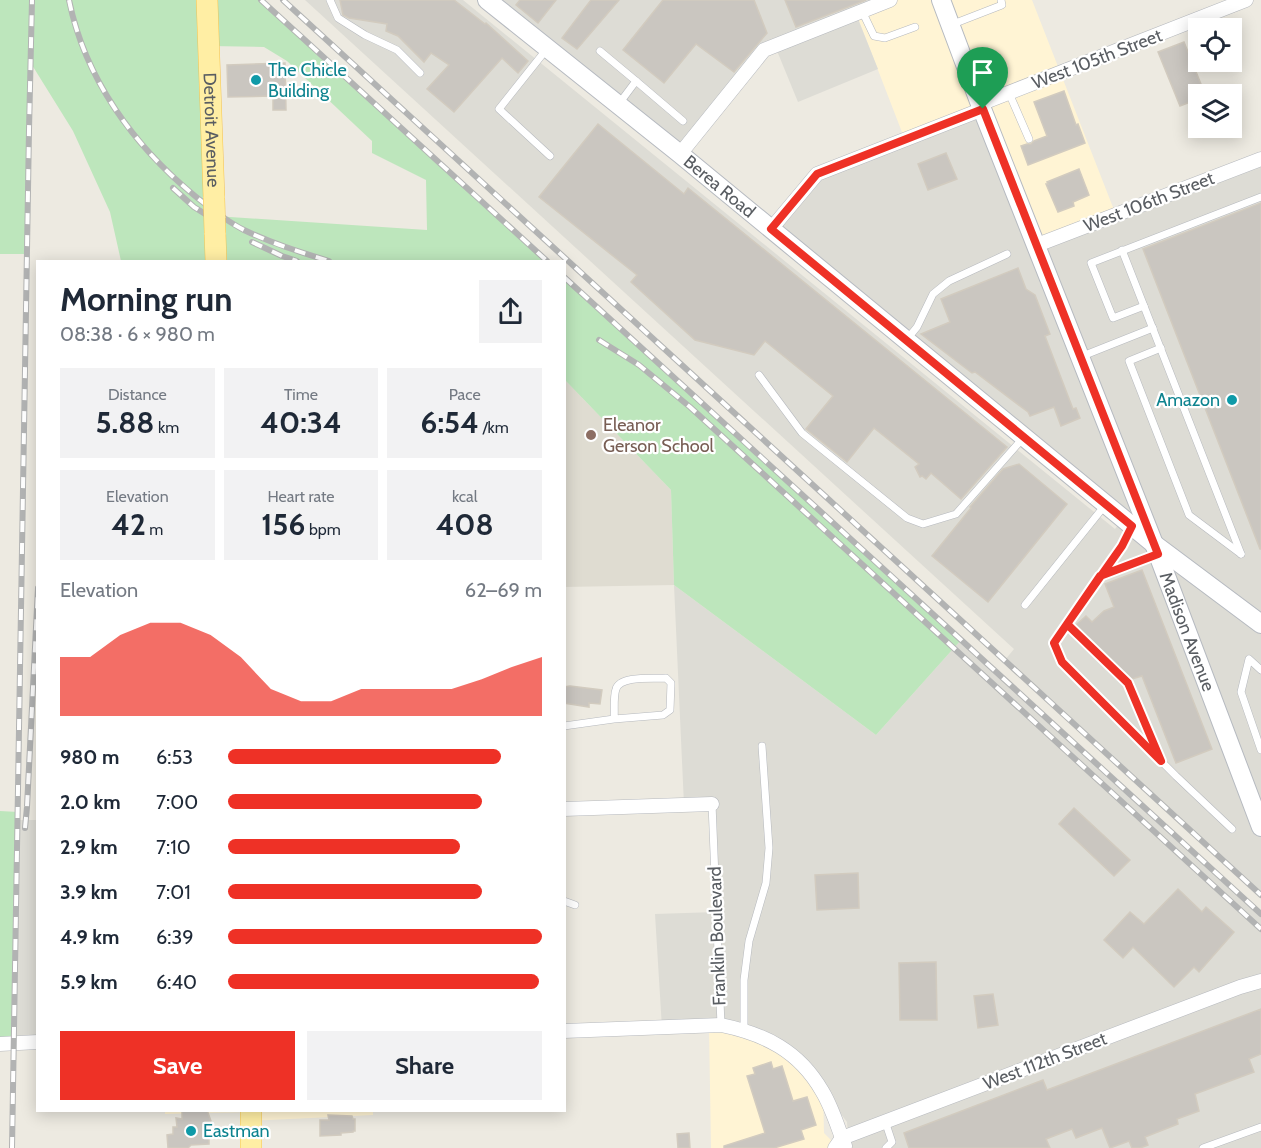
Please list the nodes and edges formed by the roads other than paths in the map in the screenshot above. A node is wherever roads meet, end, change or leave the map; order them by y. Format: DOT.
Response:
graph roads {
  1 [pos="207,0"];
  2 [pos="330,0"];
  3 [pos="487,0"];
  4 [pos="890,0"];
  5 [pos="941,0"];
  6 [pos="1001,0"];
  7 [pos="1246,0"];
  8 [pos="862,11"];
  9 [pos="950,25"];
  10 [pos="915,27"];
  11 [pos="548,48"];
  12 [pos="600,51"];
  13 [pos="420,73"];
  14 [pos="636,81"];
  15 [pos="1009,93"];
  16 [pos="618,105"];
  17 [pos="982,107"];
  18 [pos="683,121"];
  19 [pos="1029,139"];
  20 [pos="680,154"];
  21 [pos="550,156"];
  22 [pos="1261,159"];
  23 [pos="1261,197"];
  24 [pos="771,229"];
  25 [pos="1037,245"];
  26 [pos="1122,250"];
  27 [pos="1007,254"];
  28 [pos="216,260"];
  29 [pos="1144,306"];
  30 [pos="1153,328"];
  31 [pos="906,340"];
  32 [pos="1161,348"];
  33 [pos="1080,357"];
  34 [pos="759,375"];
  35 [pos="1023,437"];
  36 [pos="1106,504"];
  37 [pos="1132,526"];
  38 [pos="1156,549"];
  39 [pos="1100,576"];
  40 [pos="1025,605"];
  41 [pos="1067,624"];
  42 [pos="1261,624"];
  43 [pos="1261,670"];
  44 [pos="614,719"];
  45 [pos="566,726"];
  46 [pos="762,746"];
  47 [pos="1261,750"];
  48 [pos="1161,761"];
  49 [pos="712,804"];
  50 [pos="566,809"];
  51 [pos="1261,827"];
  52 [pos="1232,829"];
  53 [pos="566,902"];
  54 [pos="575,905"];
  55 [pos="1261,981"];
  56 [pos="721,1025"];
  57 [pos="744,1030"];
  58 [pos="566,1031"];
  59 [pos="36,1042"];
  60 [pos="0,1044"];
  61 [pos="251,1112"];
  62 [pos="885,1121"];
  63 [pos="1261,1127"];
  64 [pos="841,1144"];
  65 [pos="252,1148"];
  66 [pos="886,1148"];
  67 [pos="1203,1148"];
  1 -- 28 [label="main road, Detroit Avenue, bridge"];
  2 -- 13 [label="lane"];
  3 -- 11 [label="main road, Berea Road"];
  4 -- 8 [label="street"];
  5 -- 9 [label="main road, Madison Avenue"];
  6 -- 9 [label="lane"];
  7 -- 15 [label="street, West 105th Street"];
  8 -- 10 [label="lane"];
  8 -- 20 [label="street"];
  9 -- 17 [label="main road, Madison Avenue"];
  11 -- 16 [label="main road, Berea Road"];
  11 -- 21 [label="lane"];
  12 -- 14 [label="lane"];
  14 -- 16 [label="lane"];
  14 -- 18 [label="lane"];
  15 -- 17 [label="street, West 105th Street"];
  15 -- 19 [label="lane"];
  16 -- 20 [label="main road, Berea Road"];
  17 -- 24 [label="street, West 105th Street"];
  17 -- 25 [label="main road, Madison Avenue"];
  20 -- 24 [label="main road, Berea Road"];
  22 -- 25 [label="street, West 106th Street"];
  23 -- 26 [label="lane"];
  24 -- 31 [label="main road, Berea Road"];
  25 -- 33 [label="main road, Madison Avenue"];
  26 -- 29 [label="lane"];
  26 -- 29 [label="lane"];
  27 -- 31 [label="lane"];
  29 -- 30 [label="lane"];
  30 -- 32 [label="lane"];
  30 -- 33 [label="lane"];
  31 -- 35 [label="main road, Berea Road"];
  32 -- 32 [label="lane"];
  33 -- 38 [label="main road, Madison Avenue"];
  34 -- 35 [label="lane"];
  35 -- 36 [label="main road, Berea Road"];
  36 -- 37 [label="main road, Berea Road"];
  36 -- 40 [label="lane"];
  37 -- 38 [label="main road, Berea Road"];
  37 -- 39 [label="lane"];
  38 -- 39 [label="lane"];
  38 -- 42 [label="main road, Berea Road"];
  38 -- 51 [label="main road, Madison Avenue"];
  39 -- 41 [label="lane"];
  41 -- 48 [label="lane"];
  41 -- 48 [label="lane"];
  43 -- 47 [label="lane"];
  44 -- 44 [label="lane"];
  44 -- 45 [label="lane"];
  46 -- 57 [label="lane"];
  48 -- 52 [label="lane"];
  49 -- 50 [label="street"];
  49 -- 56 [label="lane, Franklin Boulevard"];
  53 -- 54 [label="lane"];
  55 -- 62 [label="street, West 112th Street"];
  56 -- 57 [label="street, Franklin Boulevard"];
  56 -- 58 [label="street"];
  57 -- 64 [label="street, Franklin Boulevard"];
  59 -- 60 [label="street"];
  61 -- 65 [label="main road"];
  62 -- 64 [label="street, West 112th Street"];
  62 -- 66 [label="lane"];
  63 -- 67 [label="lane"];
}
